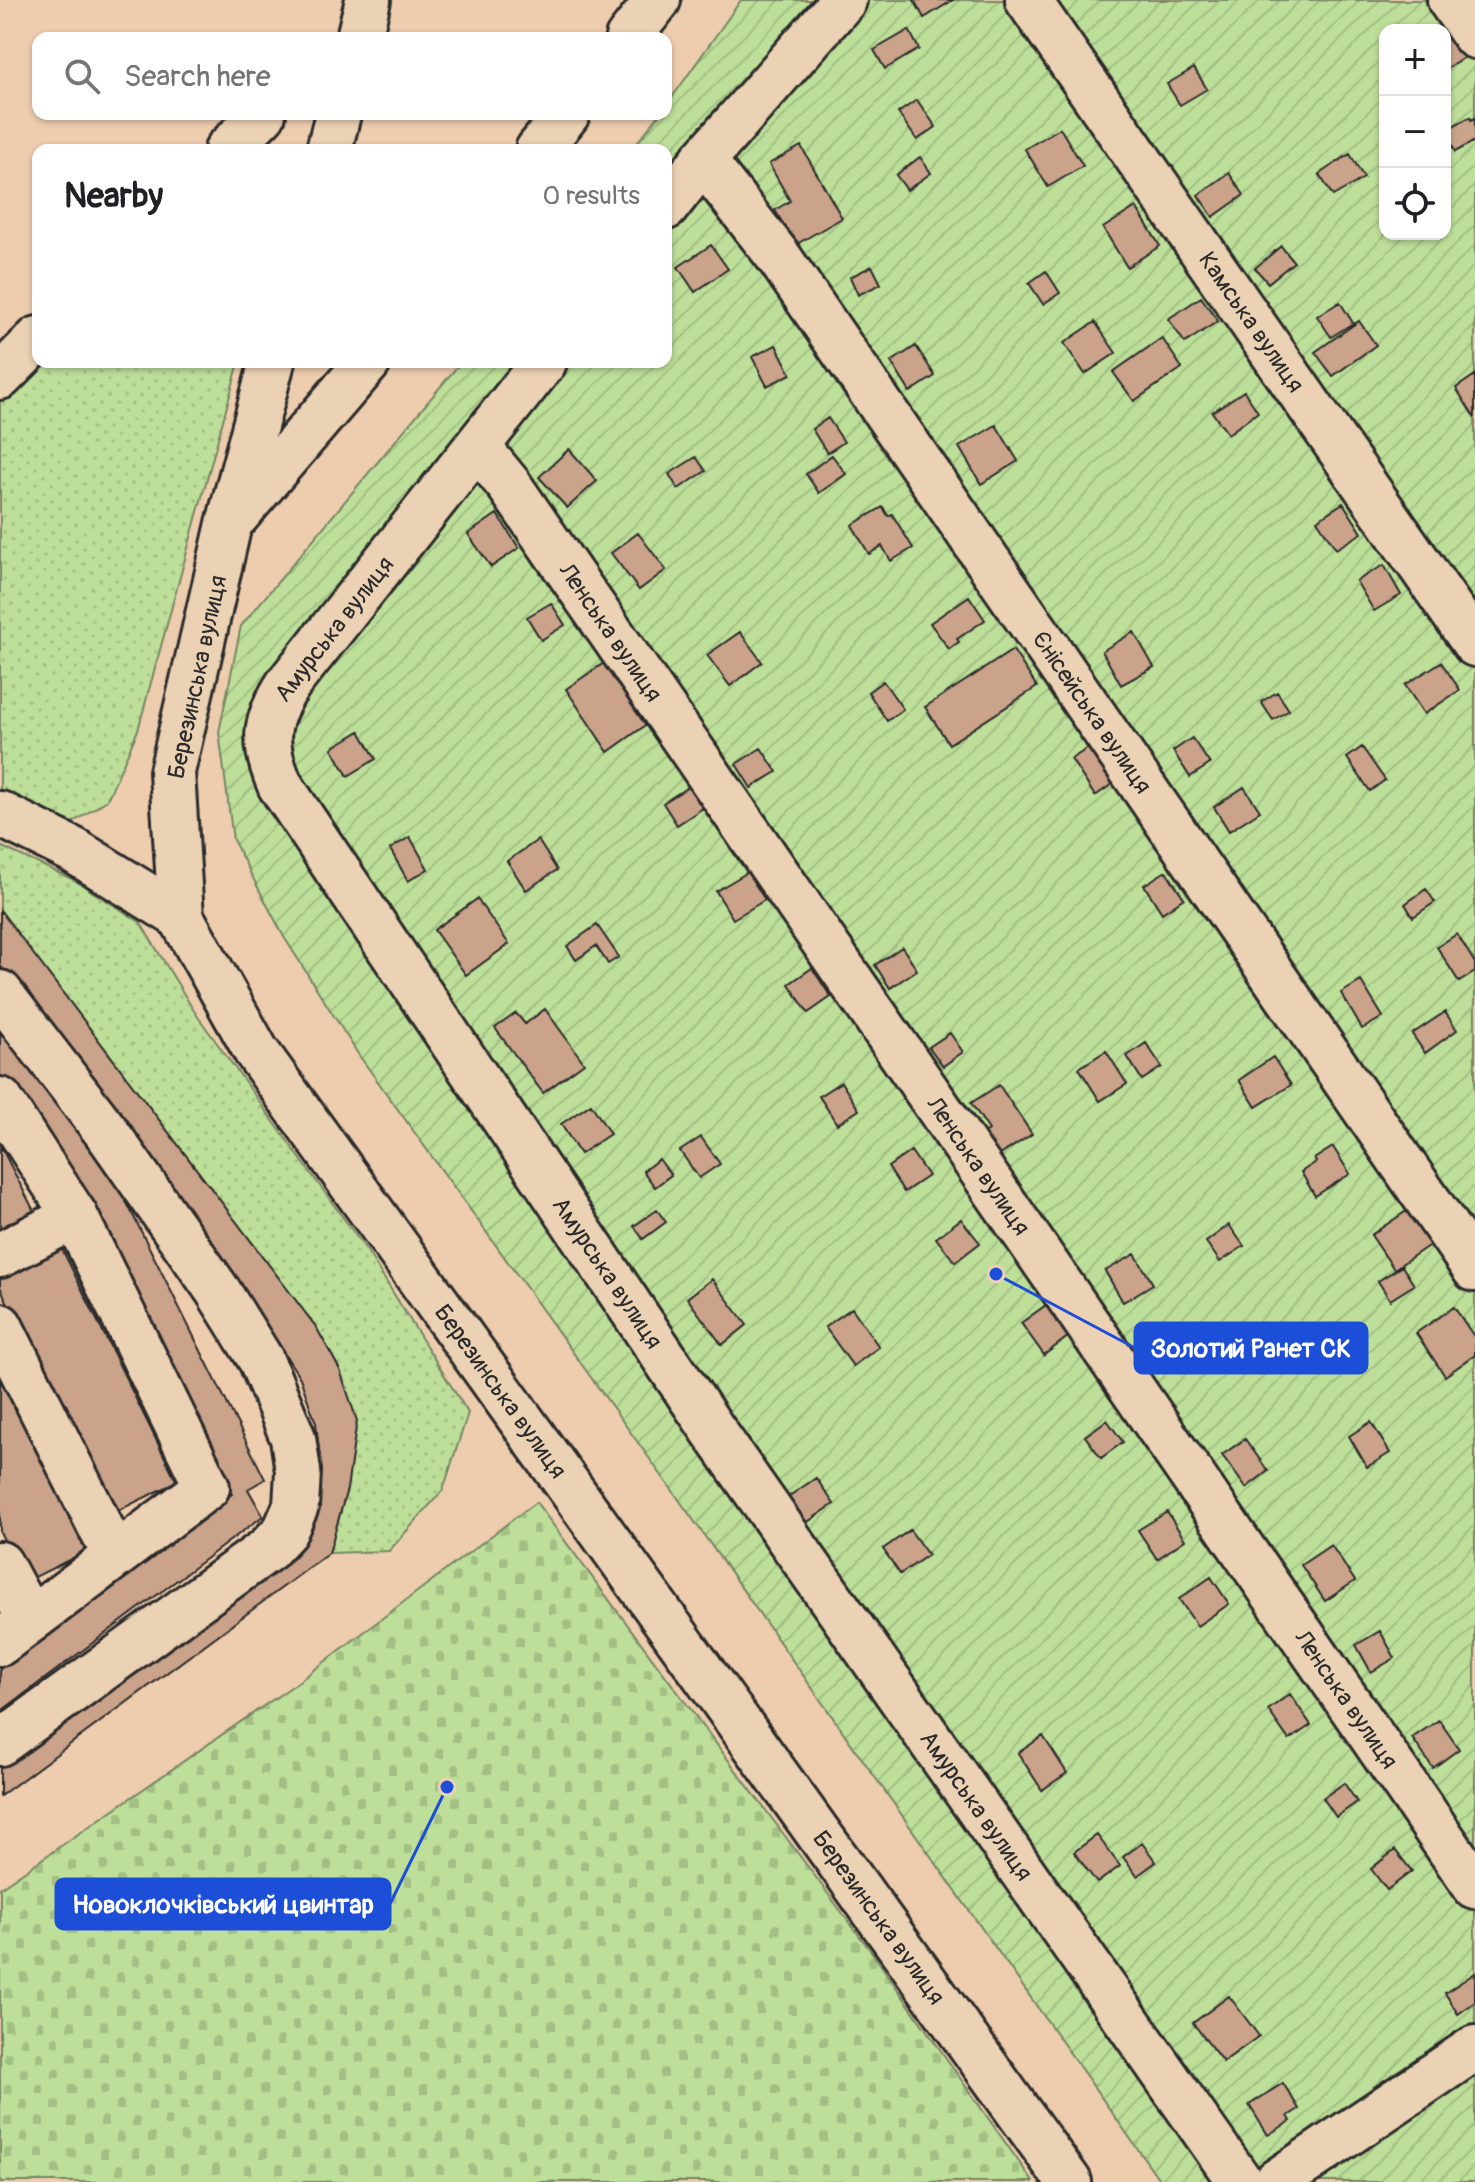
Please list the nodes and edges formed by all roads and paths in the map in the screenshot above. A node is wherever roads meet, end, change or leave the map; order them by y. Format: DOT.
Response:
graph roads {
  1 [pos="658,0"];
  2 [pos="844,0"];
  3 [pos="1028,0"];
  4 [pos="1450,0"];
  5 [pos="633,32"];
  6 [pos="1475,36"];
  7 [pos="257,120"];
  8 [pos="336,120"];
  9 [pos="562,120"];
  10 [pos="233,144"];
  11 [pos="330,144"];
  12 [pos="543,144"];
  13 [pos="703,160"];
  14 [pos="672,199"];
  15 [pos="32,345"];
  16 [pos="270,368"];
  17 [pos="363,368"];
  18 [pos="539,368"];
  19 [pos="0,377"];
  20 [pos="478,447"];
  21 [pos="229,524"];
  22 [pos="1475,644"];
  23 [pos="0,814"];
  24 [pos="181,917"];
  25 [pos="0,993"];
  26 [pos="0,1100"];
  27 [pos="75,1216"];
  28 [pos="0,1255"];
  29 [pos="1475,1269"];
  30 [pos="0,1326"];
  31 [pos="115,1556"];
  32 [pos="0,1564"];
  33 [pos="15,1631"];
  34 [pos="0,1743"];
  35 [pos="1475,1886"];
  36 [pos="1475,2048"];
  37 [pos="1069,2182"];
  38 [pos="1240,2182"];
  39 [pos="1276,2182"];
  1 -- 5 [label="street"];
  2 -- 13 [label="street"];
  3 -- 22 [label="street, Камська вулиця"];
  4 -- 6 [label="street"];
  7 -- 10 [label="street"];
  8 -- 11 [label="street"];
  9 -- 12 [label="street"];
  13 -- 14 [label="street"];
  13 -- 29 [label="street, Єнісейська вулиця"];
  15 -- 19 [label="street"];
  16 -- 21 [label="street, Березинська вулиця"];
  17 -- 21 [label="street, Березинська вулиця"];
  18 -- 20 [label="street, Амурська вулиця"];
  20 -- 35 [label="street, Ленська вулиця"];
  20 -- 38 [label="street, Амурська вулиця"];
  21 -- 24 [label="street, Березинська вулиця"];
  23 -- 24 [label="street"];
  24 -- 37 [label="street, Березинська вулиця"];
  25 -- 34 [label="street"];
  26 -- 27 [label="street"];
  27 -- 28 [label="street"];
  27 -- 31 [label="street"];
  30 -- 31 [label="street"];
  31 -- 33 [label="street"];
  32 -- 33 [label="street"];
  36 -- 39 [label="street"];
}
